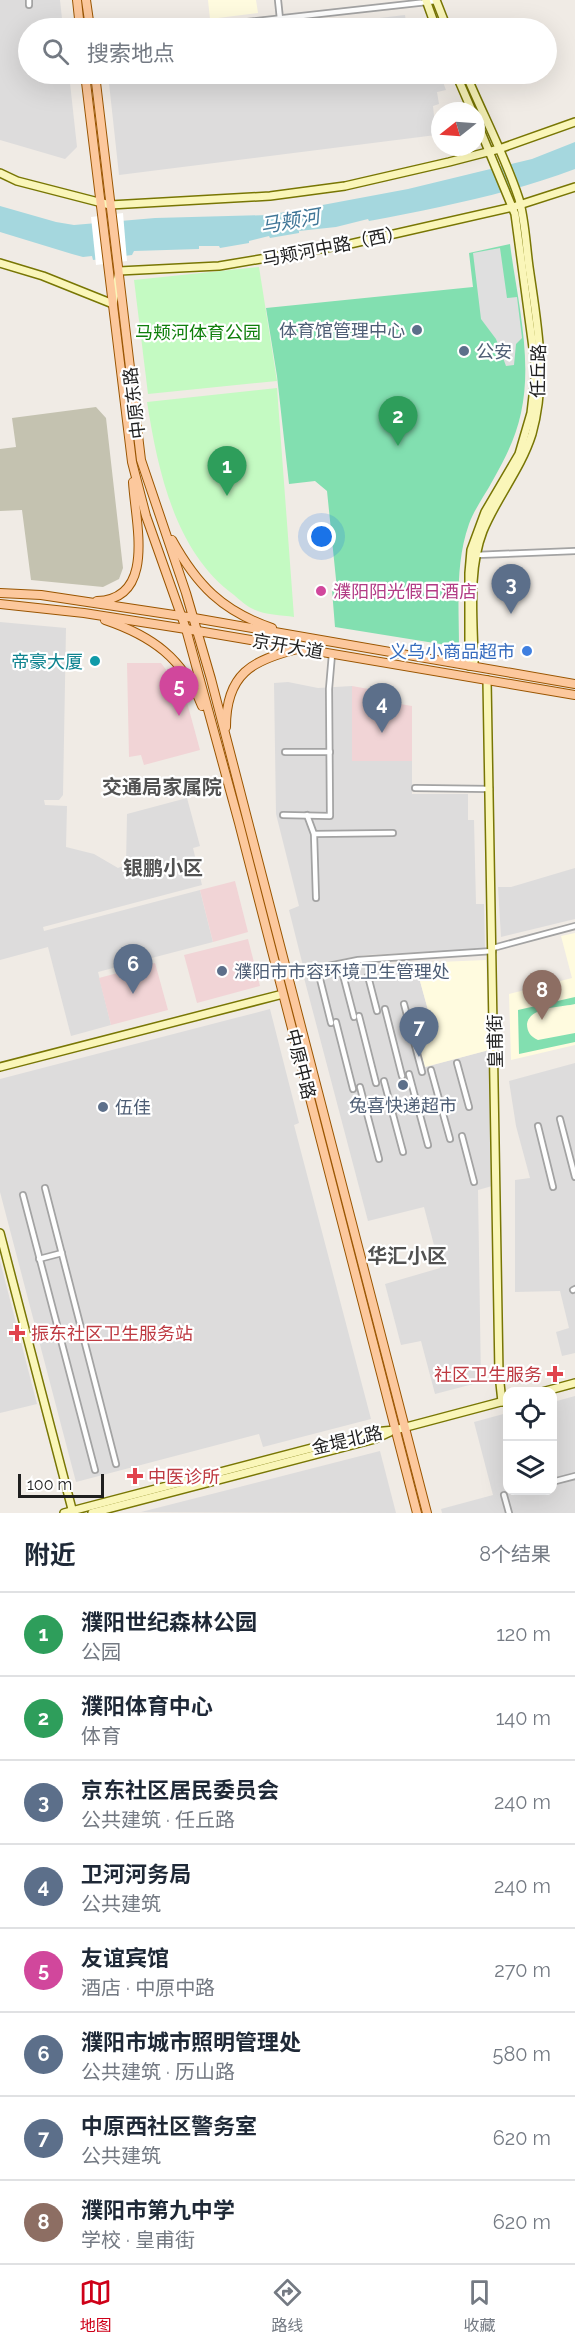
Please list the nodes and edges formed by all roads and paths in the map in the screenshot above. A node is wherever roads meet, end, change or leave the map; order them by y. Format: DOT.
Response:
graph roads {
  1 [pos="77,0"];
  2 [pos="87,0"];
  3 [pos="278,0"];
  4 [pos="436,0"];
  5 [pos="427,1"];
  6 [pos="79,18"];
  7 [pos="89,18"];
  8 [pos="280,18"];
  9 [pos="288,18"];
  10 [pos="433,18"];
  11 [pos="443,18"];
  12 [pos="86,84"];
  13 [pos="96,84"];
  14 [pos="460,84"];
  15 [pos="470,84"];
  16 [pos="468,102"];
  17 [pos="575,122"];
  18 [pos="485,141"];
  19 [pos="499,149"];
  20 [pos="490,152"];
  21 [pos="0,173"];
  22 [pos="575,187"];
  23 [pos="100,202"];
  24 [pos="515,203"];
  25 [pos="110,204"];
  26 [pos="0,263"];
  27 [pos="119,271"];
  28 [pos="113,304"];
  29 [pos="132,462"];
  30 [pos="161,521"];
  31 [pos="575,551"];
  32 [pos="476,555"];
  33 [pos="0,593"];
  34 [pos="68,599"];
  35 [pos="0,603"];
  36 [pos="84,613"];
  37 [pos="182,616"];
  38 [pos="194,618"];
  39 [pos="186,629"];
  40 [pos="198,631"];
  41 [pos="296,636"];
  42 [pos="302,648"];
  43 [pos="332,654"];
  44 [pos="472,666"];
  45 [pos="487,680"];
  46 [pos="575,684"];
  47 [pos="575,695"];
  48 [pos="228,744"];
  49 [pos="219,751"];
  50 [pos="285,752"];
  51 [pos="330,753"];
  52 [pos="415,788"];
  53 [pos="490,789"];
  54 [pos="283,815"];
  55 [pos="307,815"];
  56 [pos="393,833"];
  57 [pos="314,834"];
  58 [pos="316,898"];
  59 [pos="575,926"];
  60 [pos="493,949"];
  61 [pos="342,971"];
  62 [pos="288,974"];
  63 [pos="368,976"];
  64 [pos="320,979"];
  65 [pos="283,994"];
  66 [pos="404,1004"];
  67 [pos="385,1009"];
  68 [pos="377,1011"];
  69 [pos="457,1063"];
  70 [pos="0,1067"];
  71 [pos="431,1070"];
  72 [pos="422,1072"];
  73 [pos="409,1074"];
  74 [pos="402,1076"];
  75 [pos="384,1081"];
  76 [pos="376,1083"];
  77 [pos="360,1087"];
  78 [pos="353,1089"];
  79 [pos="469,1107"];
  80 [pos="560,1119"];
  81 [pos="538,1126"];
  82 [pos="462,1136"];
  83 [pos="450,1139"];
  84 [pos="428,1145"];
  85 [pos="403,1152"];
  86 [pos="379,1159"];
  87 [pos="575,1178"];
  88 [pos="474,1182"];
  89 [pos="553,1187"];
  90 [pos="45,1188"];
  91 [pos="23,1195"];
  92 [pos="0,1233"];
  93 [pos="62,1252"];
  94 [pos="39,1259"];
  95 [pos="59,1333"];
  96 [pos="28,1341"];
  97 [pos="575,1383"];
  98 [pos="557,1388"];
  99 [pos="503,1390"];
  100 [pos="503,1402"];
  101 [pos="405,1427"];
  102 [pos="395,1430"];
  103 [pos="116,1464"];
  104 [pos="95,1470"];
  105 [pos="575,1476"];
  106 [pos="557,1481"];
  107 [pos="504,1495"];
  108 [pos="73,1512"];
  109 [pos="64,1513"];
  110 [pos="92,1513"];
  111 [pos="417,1513"];
  112 [pos="427,1513"];
  113 [pos="509,1513"];
  1 -- 6 [label="main road"];
  2 -- 7 [label="main road"];
  3 -- 8 [label="street"];
  4 -- 5 [label="street"];
  4 -- 11 [label="street"];
  5 -- 9 [label="street"];
  5 -- 10 [label="street"];
  12 -- 23 [label="main road, 中原东路"];
  13 -- 25 [label="main road, 中原东路"];
  14 -- 16 [label="street"];
  15 -- 19 [label="street, 任丘路"];
  17 -- 19 [label="street"];
  18 -- 20 [label="street, 任丘路"];
  19 -- 20 [label="street"];
  19 -- 24 [label="street, 任丘路"];
  20 -- 24 [label="street, 任丘路"];
  20 -- 25 [label="street"];
  21 -- 23 [label="street"];
  22 -- 24 [label="street, 马颊河中路（西）"];
  23 -- 25 [label="street"];
  23 -- 28 [label="main road, 中原东路"];
  24 -- 27 [label="street, 马颊河中路（西）"];
  24 -- 32 [label="street, 任丘路"];
  24 -- 44 [label="street, 任丘路"];
  25 -- 27 [label="main road, 中原东路"];
  26 -- 28 [label="street"];
  27 -- 28 [label="street"];
  27 -- 30 [label="main road, 中原东路"];
  28 -- 29 [label="main road, 中原东路"];
  29 -- 34 [label="main road"];
  29 -- 37 [label="main road, 中原东路"];
  30 -- 38 [label="main road, 中原东路"];
  30 -- 41 [label="main road"];
  31 -- 32 [label="street"];
  32 -- 44 [label="street, 任丘路"];
  33 -- 34 [label="main road, 京开大道"];
  34 -- 37 [label="main road, 京开大道"];
  35 -- 36 [label="main road, 京开大道"];
  36 -- 39 [label="main road, 京开大道"];
  36 -- 49 [label="main road"];
  37 -- 38 [label="main road, 京开大道"];
  37 -- 39 [label="main road, 中原中路"];
  38 -- 40 [label="main road, 中原中路"];
  38 -- 41 [label="main road, 京开大道"];
  39 -- 40 [label="main road, 京开大道"];
  39 -- 49 [label="main road, 中原中路"];
  40 -- 42 [label="main road, 京开大道"];
  40 -- 48 [label="main road, 中原中路"];
  41 -- 44 [label="main road, 京开大道"];
  42 -- 43 [label="main road, 京开大道"];
  42 -- 48 [label="main road"];
  43 -- 45 [label="main road, 京开大道"];
  43 -- 51 [label="street"];
  44 -- 46 [label="main road, 京开大道"];
  45 -- 47 [label="main road, 京开大道"];
  45 -- 53 [label="street, 皇甫街"];
  48 -- 62 [label="main road, 中原中路"];
  49 -- 65 [label="main road, 中原中路"];
  50 -- 51 [label="street"];
  51 -- 55 [label="street"];
  52 -- 53 [label="street"];
  53 -- 60 [label="street, 皇甫街"];
  54 -- 55 [label="street"];
  55 -- 57 [label="street"];
  56 -- 57 [label="street"];
  57 -- 58 [label="street"];
  59 -- 60 [label="street"];
  60 -- 62 [label="street"];
  60 -- 99 [label="street, 皇甫街"];
  61 -- 76 [label="street"];
  62 -- 101 [label="main road, 中原中路"];
  63 -- 68 [label="street"];
  64 -- 78 [label="street"];
  65 -- 70 [label="street"];
  65 -- 102 [label="main road, 中原中路"];
  66 -- 72 [label="street"];
  67 -- 74 [label="street"];
  69 -- 79 [label="street"];
  71 -- 83 [label="street"];
  73 -- 84 [label="street"];
  75 -- 85 [label="street"];
  77 -- 86 [label="street"];
  80 -- 87 [label="street"];
  81 -- 89 [label="street"];
  82 -- 88 [label="street"];
  90 -- 93 [label="street"];
  91 -- 94 [label="street"];
  92 -- 96 [label="street"];
  93 -- 94 [label="street"];
  93 -- 103 [label="street"];
  94 -- 95 [label="street"];
  95 -- 96 [label="street"];
  95 -- 104 [label="street"];
  96 -- 108 [label="street"];
  97 -- 98 [label="street"];
  100 -- 101 [label="street"];
  101 -- 102 [label="street"];
  101 -- 112 [label="main road, 中原中路"];
  102 -- 108 [label="street, 金堤北路"];
  102 -- 110 [label="street, 金堤北路"];
  102 -- 111 [label="main road, 中原中路"];
  105 -- 106 [label="street"];
  107 -- 113 [label="street"];
  108 -- 109 [label="street, 金堤北路"];
}
